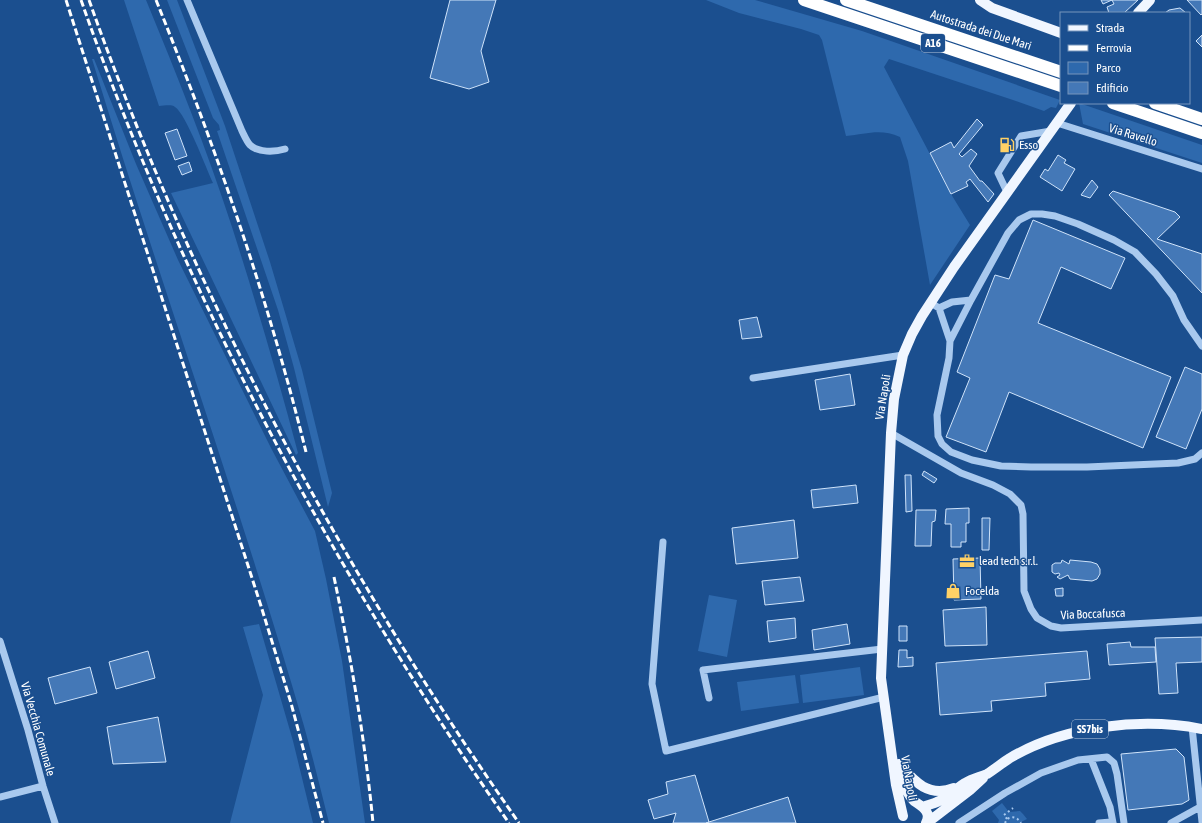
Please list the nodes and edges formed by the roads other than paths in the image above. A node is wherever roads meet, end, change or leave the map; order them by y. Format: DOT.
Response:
graph roads {
  1 [pos="187,0"];
  2 [pos="804,0"];
  3 [pos="846,0"];
  4 [pos="980,0"];
  5 [pos="1150,0"];
  6 [pos="1139,12"];
  7 [pos="1060,33"];
  8 [pos="1060,72"];
  9 [pos="1060,86"];
  10 [pos="1070,104"];
  11 [pos="1116,104"];
  12 [pos="1158,104"];
  13 [pos="1202,119"];
  14 [pos="1054,127"];
  15 [pos="1202,133"];
  16 [pos="285,149"];
  17 [pos="1202,169"];
  18 [pos="1007,192"];
  19 [pos="971,300"];
  20 [pos="935,306"];
  21 [pos="950,341"];
  22 [pos="1202,346"];
  23 [pos="903,355"];
  24 [pos="753,378"];
  25 [pos="891,432"];
  26 [pos="1202,453"];
  27 [pos="663,542"];
  28 [pos="1202,620"];
  29 [pos="0,641"];
  30 [pos="882,649"];
  31 [pos="884,697"];
  32 [pos="709,698"];
  33 [pos="1197,728"];
  34 [pos="890,745"];
  35 [pos="1104,749"];
  36 [pos="1107,757"];
  37 [pos="1091,759"];
  38 [pos="896,760"];
  39 [pos="988,773"];
  40 [pos="967,782"];
  41 [pos="43,786"];
  42 [pos="0,797"];
  43 [pos="921,806"];
  44 [pos="1201,807"];
  45 [pos="903,819"];
  46 [pos="1202,822"];
  47 [pos="55,823"];
  48 [pos="926,823"];
  49 [pos="959,823"];
  50 [pos="1099,823"];
  51 [pos="1113,823"];
  52 [pos="1124,823"];
  53 [pos="1172,823"];
  1 -- 16 [label="street"];
  2 -- 9 [label="highway, A16"];
  3 -- 8 [label="highway, Autostrada dei Due Mari / A16"];
  4 -- 7 [label="main road"];
  5 -- 6 [label="main road"];
  10 -- 14 [label="main road, Via Napoli"];
  11 -- 15 [label="highway"];
  12 -- 13 [label="highway"];
  14 -- 17 [label="street, Via Ravello"];
  14 -- 18 [label="main road, Via Napoli"];
  14 -- 18 [label="street"];
  18 -- 20 [label="main road, Via Napoli"];
  19 -- 20 [label="street"];
  19 -- 21 [label="street"];
  19 -- 22 [label="street"];
  20 -- 21 [label="street"];
  20 -- 23 [label="main road, Via Napoli"];
  21 -- 26 [label="street"];
  23 -- 24 [label="street"];
  23 -- 25 [label="main road, Via Napoli"];
  25 -- 28 [label="street, Via Boccafusca"];
  25 -- 30 [label="main road, Via Napoli"];
  27 -- 31 [label="street"];
  29 -- 41 [label="street, Via Vecchia Comunale"];
  30 -- 31 [label="main road, Via Napoli"];
  30 -- 32 [label="street"];
  31 -- 34 [label="main road, Via Napoli"];
  33 -- 39 [label="main road, SS7bis"];
  33 -- 44 [label="street"];
  34 -- 38 [label="main road, Via Napoli"];
  34 -- 45 [label="main road, Via Napoli"];
  35 -- 36 [label="street"];
  36 -- 37 [label="street"];
  36 -- 52 [label="street"];
  37 -- 49 [label="street"];
  37 -- 51 [label="street"];
  38 -- 40 [label="main road"];
  38 -- 43 [label="main road, Via Napoli"];
  39 -- 40 [label="main road, SS7bis"];
  39 -- 48 [label="main road, SS7bis"];
  40 -- 43 [label="main road, SS7bis"];
  41 -- 42 [label="street"];
  41 -- 47 [label="street, Via Vecchia Comunale"];
  43 -- 45 [label="main road"];
  43 -- 48 [label="main road"];
  44 -- 46 [label="street"];
  44 -- 53 [label="street"];
  50 -- 51 [label="street"];
}
